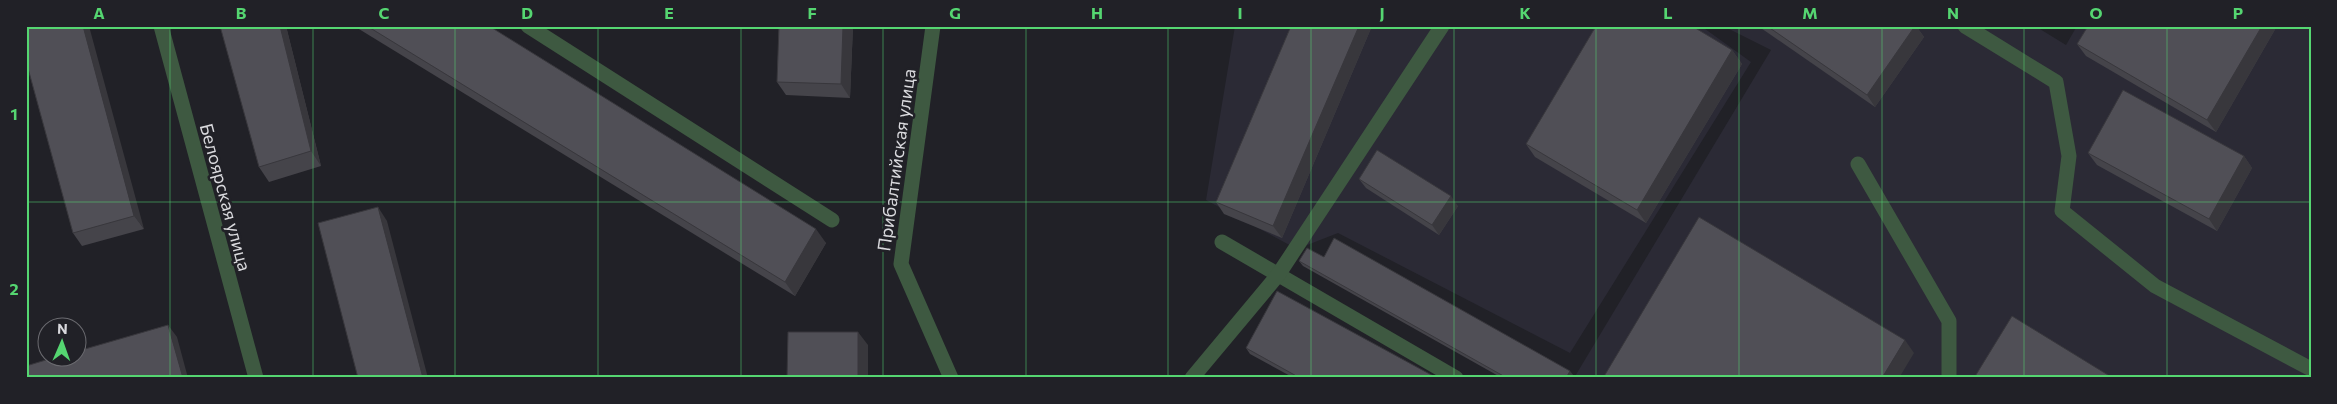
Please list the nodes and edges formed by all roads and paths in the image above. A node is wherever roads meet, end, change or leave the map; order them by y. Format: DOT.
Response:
graph roads {
  1 [pos="161,26"];
  2 [pos="528,26"];
  3 [pos="934,26"];
  4 [pos="1442,26"];
  5 [pos="1965,26"];
  6 [pos="1858,164"];
  7 [pos="832,220"];
  8 [pos="1222,242"];
  9 [pos="1278,275"];
  10 [pos="2311,370"];
  11 [pos="952,377"];
  12 [pos="256,378"];
  13 [pos="1192,378"];
  14 [pos="1456,378"];
  15 [pos="1949,378"];
  1 -- 12 [label="street, Белоярская улица"];
  2 -- 7 [label="street"];
  3 -- 11 [label="street, Прибалтийская улица"];
  4 -- 9 [label="street"];
  5 -- 10 [label="street"];
  6 -- 15 [label="street"];
  8 -- 9 [label="street"];
  9 -- 13 [label="street"];
  9 -- 14 [label="street"];
}
